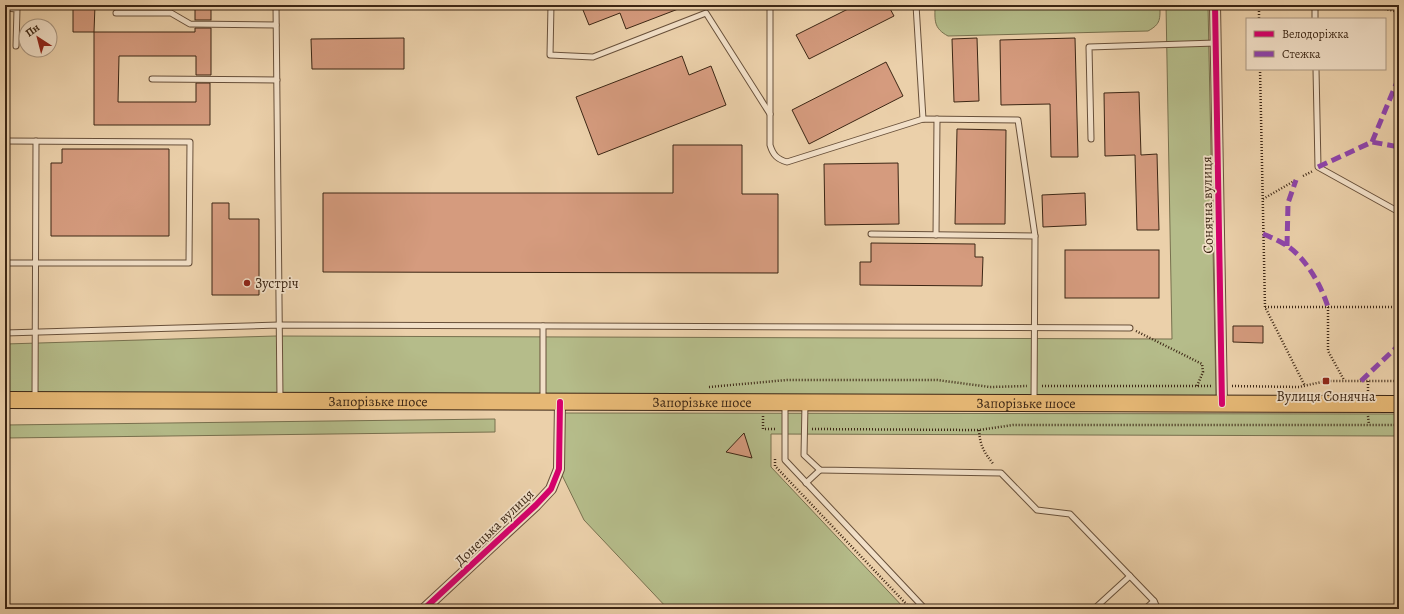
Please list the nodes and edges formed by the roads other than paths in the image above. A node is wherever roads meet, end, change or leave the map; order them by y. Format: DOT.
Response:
graph roads {
  1 [pos="276,5"];
  2 [pos="551,5"];
  3 [pos="770,5"];
  4 [pos="916,5"];
  5 [pos="1215,5"];
  6 [pos="1315,5"];
  7 [pos="5,8"];
  8 [pos="116,13"];
  9 [pos="1315,18"];
  10 [pos="276,25"];
  11 [pos="1216,43"];
  12 [pos="16,46"];
  13 [pos="1316,70"];
  14 [pos="152,79"];
  15 [pos="277,80"];
  16 [pos="770,115"];
  17 [pos="923,119"];
  18 [pos="937,119"];
  19 [pos="1091,139"];
  20 [pos="5,141"];
  21 [pos="36,142"];
  22 [pos="1399,212"];
  23 [pos="871,234"];
  24 [pos="936,235"];
  25 [pos="1035,236"];
  26 [pos="5,263"];
  27 [pos="35,263"];
  28 [pos="280,325"];
  29 [pos="543,326"];
  30 [pos="1035,328"];
  31 [pos="1130,328"];
  32 [pos="35,332"];
  33 [pos="5,333"];
  34 [pos="5,400"];
  35 [pos="34,400"];
  36 [pos="280,401"];
  37 [pos="543,402"];
  38 [pos="560,402"];
  39 [pos="785,403"];
  40 [pos="805,403"];
  41 [pos="1034,404"];
  42 [pos="1222,404"];
  43 [pos="1399,404"];
  44 [pos="820,470"];
  45 [pos="806,483"];
  46 [pos="1130,576"];
  47 [pos="1154,601"];
  48 [pos="424,609"];
  49 [pos="925,609"];
  50 [pos="1094,609"];
  51 [pos="1145,609"];
  52 [pos="1158,609"];
  1 -- 10 [label="lane"];
  2 -- 16 [label="lane"];
  3 -- 16 [label="lane"];
  4 -- 17 [label="lane"];
  5 -- 11 [label="street, Сонячна вулиця"];
  6 -- 9 [label="lane"];
  7 -- 12 [label="lane"];
  8 -- 10 [label="lane"];
  10 -- 15 [label="lane"];
  11 -- 19 [label="lane"];
  11 -- 42 [label="street, Сонячна вулиця"];
  13 -- 22 [label="lane"];
  14 -- 15 [label="lane"];
  15 -- 28 [label="lane"];
  16 -- 17 [label="lane"];
  17 -- 18 [label="lane"];
  18 -- 24 [label="lane"];
  18 -- 25 [label="lane"];
  20 -- 21 [label="lane"];
  21 -- 27 [label="lane"];
  21 -- 27 [label="lane"];
  23 -- 24 [label="lane"];
  24 -- 25 [label="lane"];
  25 -- 30 [label="lane"];
  26 -- 27 [label="lane"];
  27 -- 32 [label="lane"];
  28 -- 29 [label="lane"];
  28 -- 32 [label="lane"];
  28 -- 36 [label="lane"];
  29 -- 30 [label="lane"];
  29 -- 37 [label="lane"];
  30 -- 31 [label="lane"];
  30 -- 41 [label="lane"];
  32 -- 33 [label="lane"];
  32 -- 35 [label="lane"];
  34 -- 35 [label="main road, Запорізьке шосе"];
  35 -- 36 [label="main road, Запорізьке шосе"];
  36 -- 37 [label="main road, Запорізьке шосе"];
  37 -- 38 [label="main road, Запорізьке шосе"];
  38 -- 39 [label="main road, Запорізьке шосе"];
  38 -- 48 [label="street, Донецька вулиця"];
  39 -- 40 [label="main road, Запорізьке шосе"];
  39 -- 45 [label="lane"];
  40 -- 41 [label="main road, Запорізьке шосе"];
  40 -- 44 [label="lane"];
  41 -- 42 [label="main road, Запорізьке шосе"];
  42 -- 43 [label="main road, Запорізьке шосе"];
  44 -- 45 [label="lane"];
  44 -- 46 [label="lane"];
  45 -- 49 [label="lane"];
  46 -- 47 [label="lane"];
  46 -- 50 [label="lane"];
  47 -- 51 [label="lane"];
  47 -- 52 [label="lane"];
}
